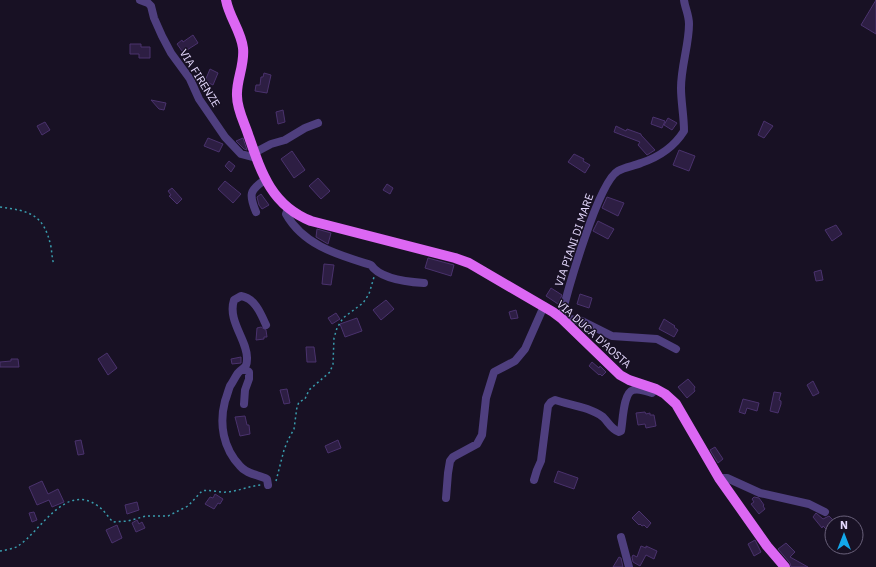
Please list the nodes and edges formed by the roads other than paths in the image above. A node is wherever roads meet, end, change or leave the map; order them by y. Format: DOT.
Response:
graph roads {
  1 [pos="140,0"];
  2 [pos="226,0"];
  3 [pos="684,0"];
  4 [pos="318,123"];
  5 [pos="255,156"];
  6 [pos="265,180"];
  7 [pos="288,209"];
  8 [pos="256,212"];
  9 [pos="424,283"];
  10 [pos="544,306"];
  11 [pos="563,320"];
  12 [pos="266,325"];
  13 [pos="676,349"];
  14 [pos="245,368"];
  15 [pos="656,389"];
  16 [pos="244,404"];
  17 [pos="719,478"];
  18 [pos="534,480"];
  19 [pos="268,485"];
  20 [pos="446,498"];
  21 [pos="826,512"];
  22 [pos="621,537"];
  23 [pos="629,567"];
  24 [pos="785,567"];
  1 -- 5 [label="street, VIA FIRENZE"];
  2 -- 5 [label="main road, VIA DUCA D'AOSTA"];
  3 -- 11 [label="street, VIA PIANI DI MARE"];
  4 -- 5 [label="street"];
  5 -- 6 [label="main road, VIA DUCA D'AOSTA"];
  6 -- 7 [label="main road, VIA DUCA D'AOSTA"];
  6 -- 8 [label="street"];
  7 -- 9 [label="street, VIA DUCA D'AOSTA"];
  7 -- 10 [label="main road, VIA DUCA D'AOSTA"];
  10 -- 11 [label="main road, VIA DUCA D'AOSTA"];
  10 -- 20 [label="street"];
  11 -- 13 [label="street"];
  11 -- 15 [label="main road, VIA DUCA D'AOSTA"];
  12 -- 14 [label="street"];
  14 -- 16 [label="street"];
  14 -- 19 [label="street"];
  15 -- 17 [label="main road, VIA DUCA D'AOSTA"];
  15 -- 18 [label="street"];
  17 -- 21 [label="street"];
  17 -- 24 [label="main road, VIA DUCA D'AOSTA"];
  22 -- 23 [label="street"];
}
